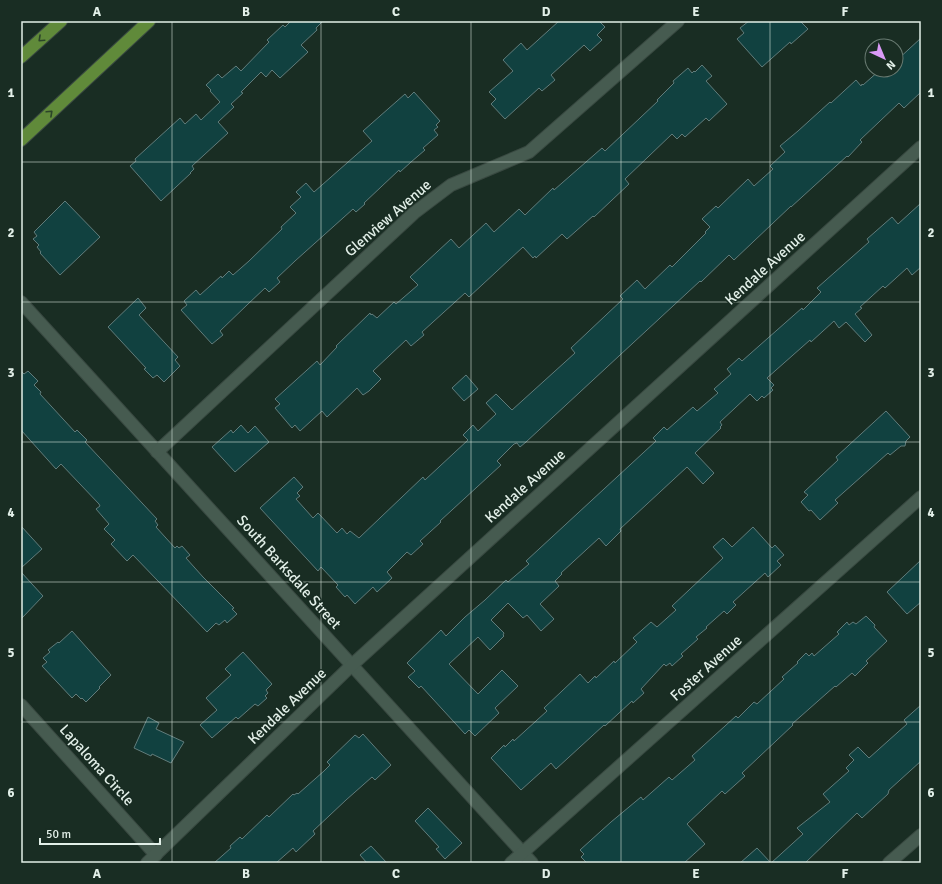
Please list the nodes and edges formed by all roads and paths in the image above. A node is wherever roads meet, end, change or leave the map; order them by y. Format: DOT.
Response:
graph roads {
  1 [pos="61,21"];
  2 [pos="149,21"];
  3 [pos="678,21"];
  4 [pos="21,57"];
  5 [pos="21,140"];
  6 [pos="921,147"];
  7 [pos="21,302"];
  8 [pos="157,452"];
  9 [pos="921,497"];
  10 [pos="352,665"];
  11 [pos="21,705"];
  12 [pos="921,835"];
  13 [pos="523,852"];
  14 [pos="156,854"];
  15 [pos="147,863"];
  16 [pos="511,863"];
  17 [pos="532,863"];
  18 [pos="889,863"];
  1 -- 4 [label="main road, one-way"];
  5 -- 2 [label="main road, one-way"];
  3 -- 8 [label="street, Glenview Avenue"];
  6 -- 10 [label="street, Kendale Avenue"];
  7 -- 8 [label="street, South Barksdale Street"];
  8 -- 10 [label="street, South Barksdale Street"];
  9 -- 13 [label="street, Foster Avenue"];
  10 -- 13 [label="street, South Barksdale Street"];
  10 -- 14 [label="street, Kendale Avenue"];
  11 -- 14 [label="street, Lapaloma Circle"];
  12 -- 18 [label="street"];
  13 -- 16 [label="street, Foster Avenue"];
  13 -- 17 [label="street, South Barksdale Street"];
  14 -- 15 [label="street"];
}
